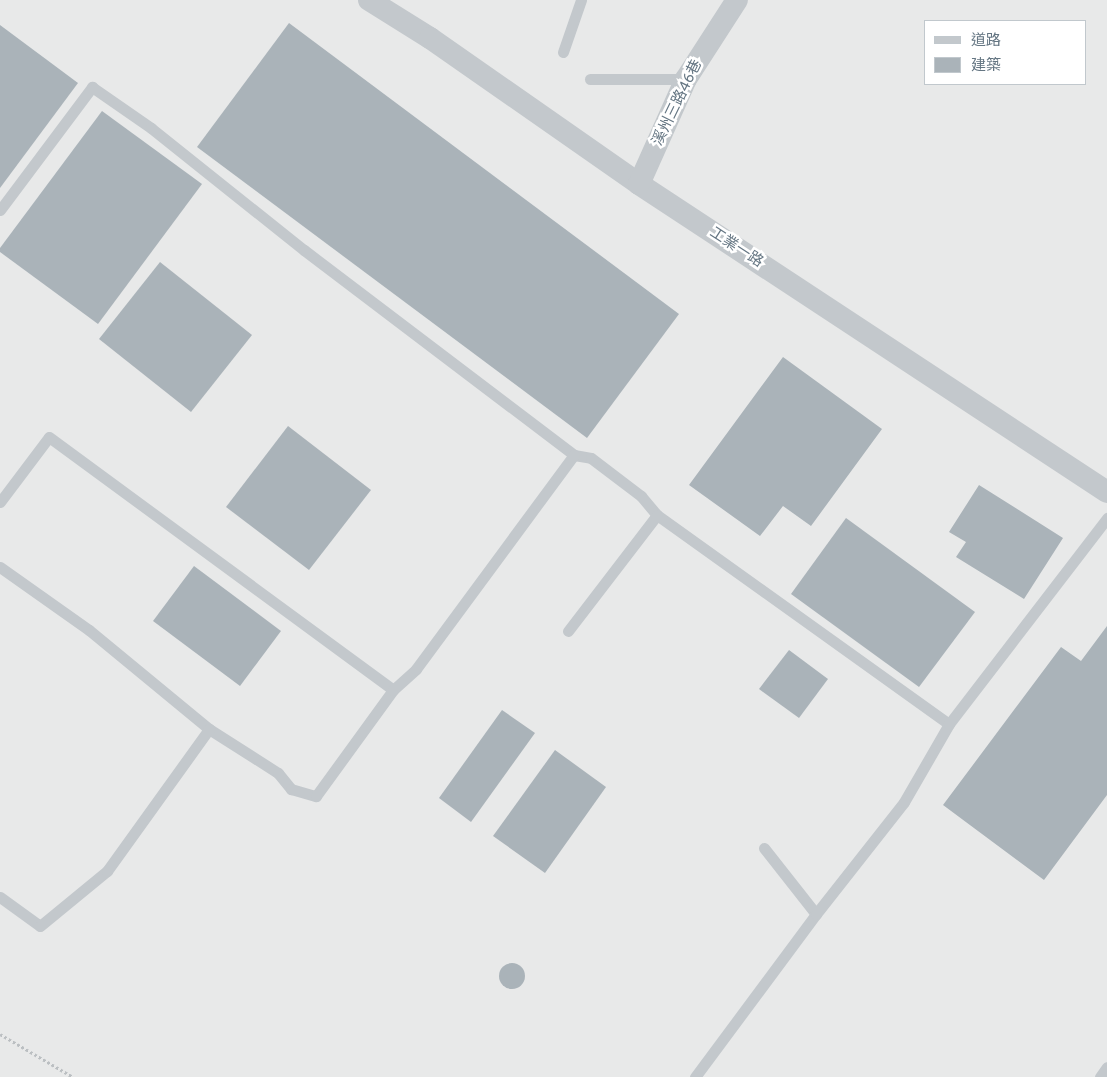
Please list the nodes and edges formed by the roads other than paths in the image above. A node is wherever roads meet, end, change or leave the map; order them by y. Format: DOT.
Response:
graph roads {
  1 [pos="368,0"];
  2 [pos="581,0"];
  3 [pos="737,0"];
  4 [pos="563,52"];
  5 [pos="590,79"];
  6 [pos="686,79"];
  7 [pos="639,184"];
  8 [pos="0,210"];
  9 [pos="574,455"];
  10 [pos="1107,492"];
  11 [pos="0,502"];
  12 [pos="658,515"];
  13 [pos="1107,518"];
  14 [pos="0,567"];
  15 [pos="568,631"];
  16 [pos="393,690"];
  17 [pos="950,724"];
  18 [pos="209,729"];
  19 [pos="764,848"];
  20 [pos="0,897"];
  21 [pos="816,914"];
  22 [pos="1107,1067"];
  23 [pos="695,1077"];
  24 [pos="1100,1077"];
  1 -- 7 [label="street, 工業一路"];
  2 -- 4 [label="lane"];
  3 -- 6 [label="street, 溪州三路46巷"];
  5 -- 6 [label="lane"];
  6 -- 7 [label="street, 溪州三路46巷"];
  7 -- 10 [label="street, 工業一路"];
  8 -- 9 [label="lane"];
  9 -- 12 [label="lane"];
  9 -- 16 [label="lane"];
  11 -- 16 [label="lane"];
  12 -- 15 [label="lane"];
  12 -- 17 [label="lane"];
  13 -- 17 [label="lane"];
  14 -- 18 [label="lane"];
  16 -- 18 [label="lane"];
  17 -- 21 [label="lane"];
  18 -- 20 [label="lane"];
  19 -- 21 [label="lane"];
  21 -- 23 [label="lane"];
  22 -- 24 [label="lane"];
}
